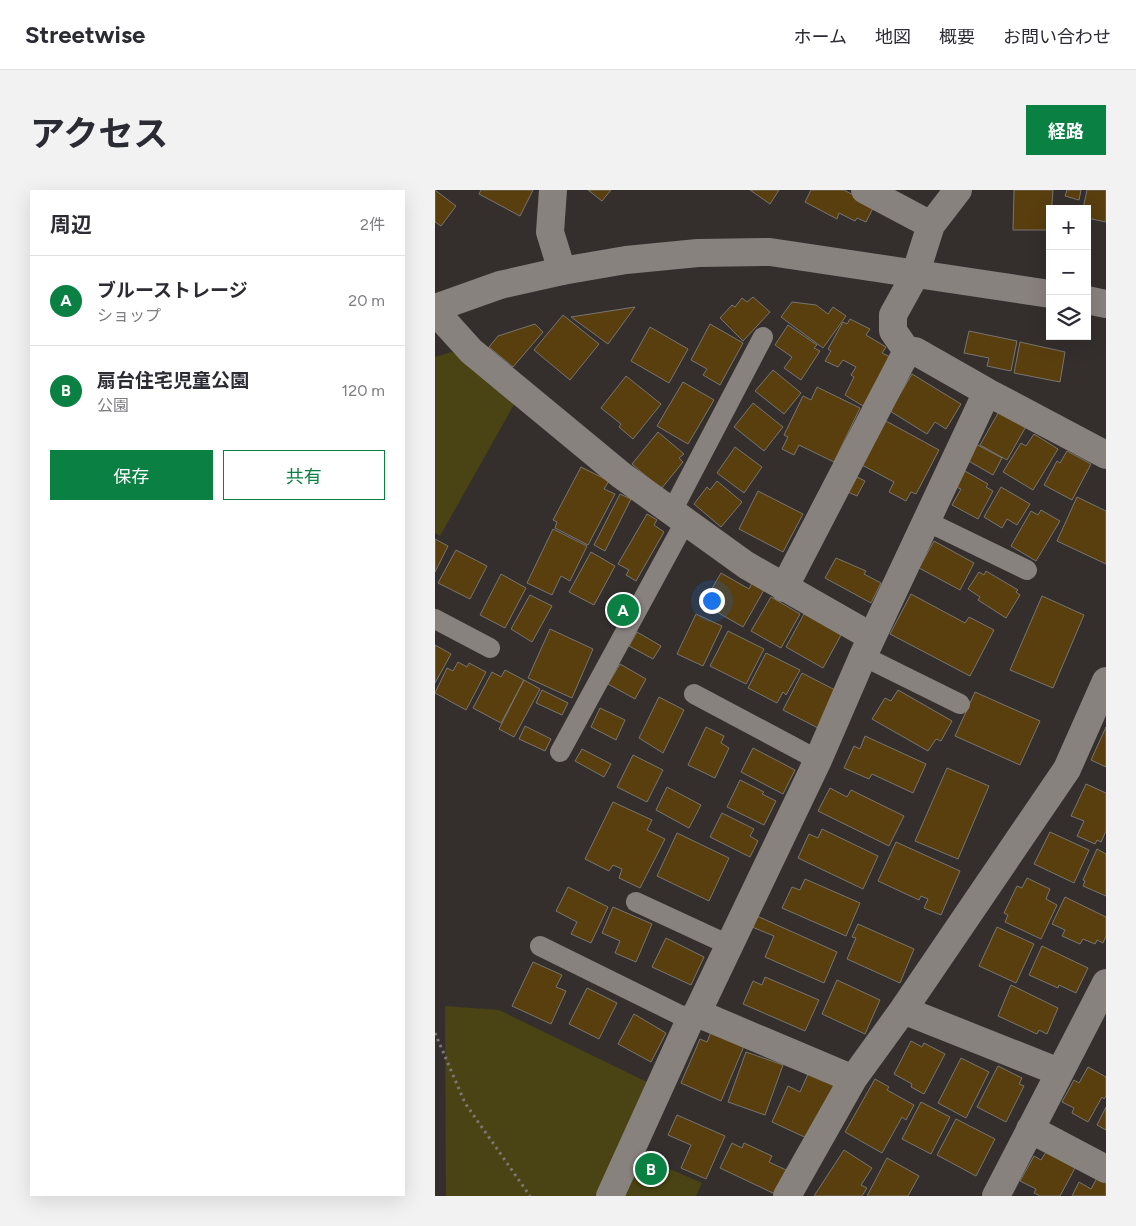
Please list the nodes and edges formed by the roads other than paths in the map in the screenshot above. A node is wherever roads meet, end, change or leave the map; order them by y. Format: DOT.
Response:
graph roads {
  1 [pos="553,190"];
  2 [pos="865,190"];
  3 [pos="958,190"];
  4 [pos="931,224"];
  5 [pos="561,271"];
  6 [pos="915,275"];
  7 [pos="1046,293"];
  8 [pos="1091,301"];
  9 [pos="1106,304"];
  10 [pos="435,309"];
  11 [pos="763,337"];
  12 [pos="907,351"];
  13 [pos="987,392"];
  14 [pos="1106,455"];
  15 [pos="679,517"];
  16 [pos="926,521"];
  17 [pos="1027,570"];
  18 [pos="784,588"];
  19 [pos="435,619"];
  20 [pos="867,647"];
  21 [pos="490,648"];
  22 [pos="1106,681"];
  23 [pos="694,694"];
  24 [pos="961,704"];
  25 [pos="560,752"];
  26 [pos="818,760"];
  27 [pos="636,902"];
  28 [pos="729,945"];
  29 [pos="540,946"];
  30 [pos="1106,983"];
  31 [pos="903,1010"];
  32 [pos="693,1017"];
  33 [pos="1059,1072"];
  34 [pos="853,1079"];
  35 [pos="1030,1129"];
  36 [pos="1106,1169"];
  37 [pos="609,1196"];
  38 [pos="787,1196"];
  39 [pos="996,1196"];
  1 -- 5 [label="street"];
  2 -- 4 [label="street"];
  3 -- 4 [label="street"];
  4 -- 6 [label="street"];
  5 -- 6 [label="street"];
  5 -- 10 [label="street"];
  6 -- 7 [label="street"];
  6 -- 12 [label="street"];
  8 -- 9 [label="street"];
  10 -- 15 [label="street"];
  11 -- 15 [label="lane"];
  12 -- 13 [label="street"];
  12 -- 18 [label="street"];
  13 -- 14 [label="street"];
  13 -- 16 [label="street"];
  15 -- 18 [label="street"];
  15 -- 25 [label="lane"];
  16 -- 17 [label="lane"];
  16 -- 20 [label="street"];
  18 -- 20 [label="street"];
  19 -- 21 [label="lane"];
  20 -- 24 [label="lane"];
  20 -- 26 [label="street"];
  22 -- 31 [label="street"];
  23 -- 26 [label="lane"];
  26 -- 28 [label="street"];
  27 -- 28 [label="lane"];
  28 -- 32 [label="street"];
  29 -- 32 [label="lane"];
  30 -- 33 [label="street"];
  31 -- 33 [label="street"];
  31 -- 34 [label="street"];
  32 -- 34 [label="street"];
  32 -- 37 [label="street"];
  33 -- 35 [label="street"];
  34 -- 38 [label="street"];
  35 -- 36 [label="street"];
  35 -- 39 [label="street"];
}
